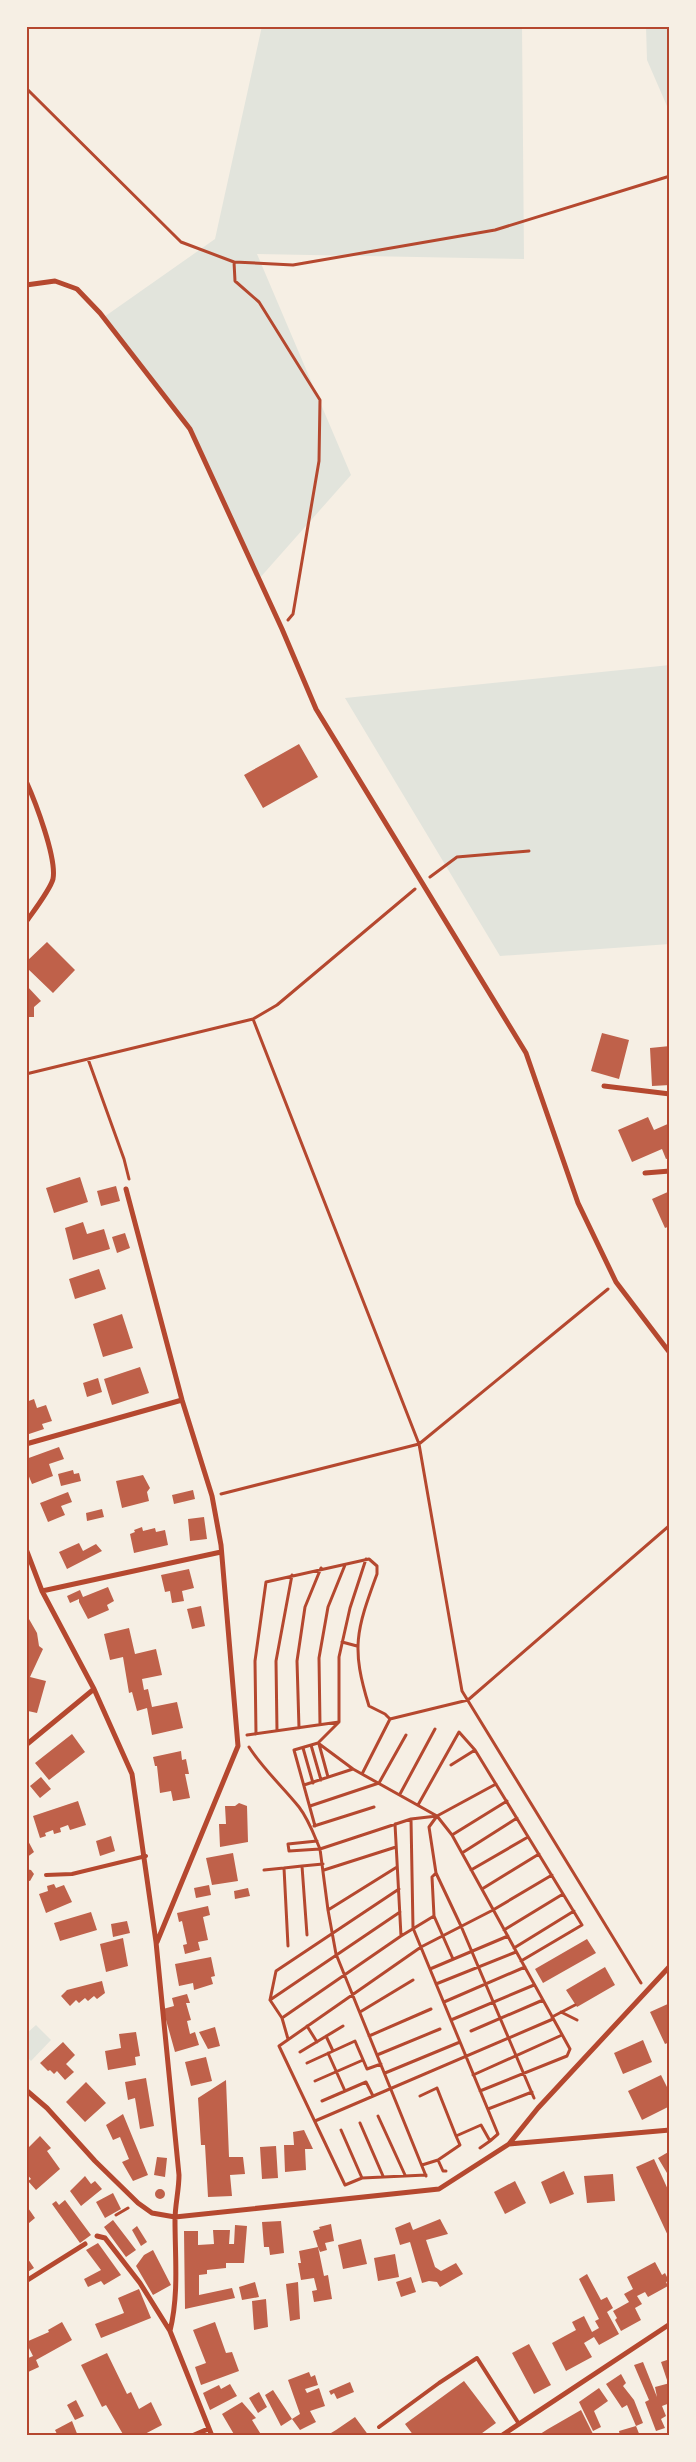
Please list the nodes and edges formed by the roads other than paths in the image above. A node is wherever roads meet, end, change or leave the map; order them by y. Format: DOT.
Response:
graph roads {
  1 [pos="26,285"];
  2 [pos="26,781"];
  3 [pos="26,922"];
  4 [pos="604,1086"];
  5 [pos="670,1094"];
  6 [pos="670,1171"];
  7 [pos="645,1173"];
  8 [pos="126,1189"];
  9 [pos="670,1353"];
  10 [pos="182,1400"];
  11 [pos="26,1444"];
  12 [pos="26,1549"];
  13 [pos="221,1552"];
  14 [pos="42,1591"];
  15 [pos="94,1688"];
  16 [pos="26,1745"];
  17 [pos="146,1856"];
  18 [pos="46,1875"];
  19 [pos="156,1942"];
  20 [pos="670,1966"];
  21 [pos="26,2090"];
  22 [pos="670,2130"];
  23 [pos="509,2144"];
  24 [pos="175,2217"];
  25 [pos="97,2236"];
  26 [pos="85,2244"];
  27 [pos="26,2281"];
  28 [pos="670,2324"];
  29 [pos="170,2331"];
  30 [pos="519,2424"];
  31 [pos="379,2427"];
  32 [pos="208,2429"];
  33 [pos="192,2436"];
  34 [pos="212,2436"];
  35 [pos="501,2436"];
  1 -- 9 [label="street"];
  2 -- 3 [label="street"];
  4 -- 5 [label="street"];
  6 -- 7 [label="street"];
  8 -- 10 [label="street"];
  10 -- 11 [label="street"];
  10 -- 13 [label="street"];
  12 -- 14 [label="street"];
  13 -- 14 [label="street"];
  13 -- 19 [label="street"];
  14 -- 15 [label="street"];
  15 -- 16 [label="street"];
  15 -- 17 [label="street"];
  17 -- 18 [label="lane"];
  17 -- 19 [label="street"];
  19 -- 24 [label="street"];
  20 -- 23 [label="street"];
  21 -- 24 [label="street"];
  22 -- 23 [label="street"];
  23 -- 24 [label="street"];
  24 -- 29 [label="street"];
  25 -- 29 [label="street"];
  26 -- 27 [label="street"];
  28 -- 30 [label="street"];
  29 -- 32 [label="street"];
  30 -- 31 [label="lane"];
  30 -- 35 [label="street"];
  32 -- 33 [label="street"];
  32 -- 34 [label="street"];
}
